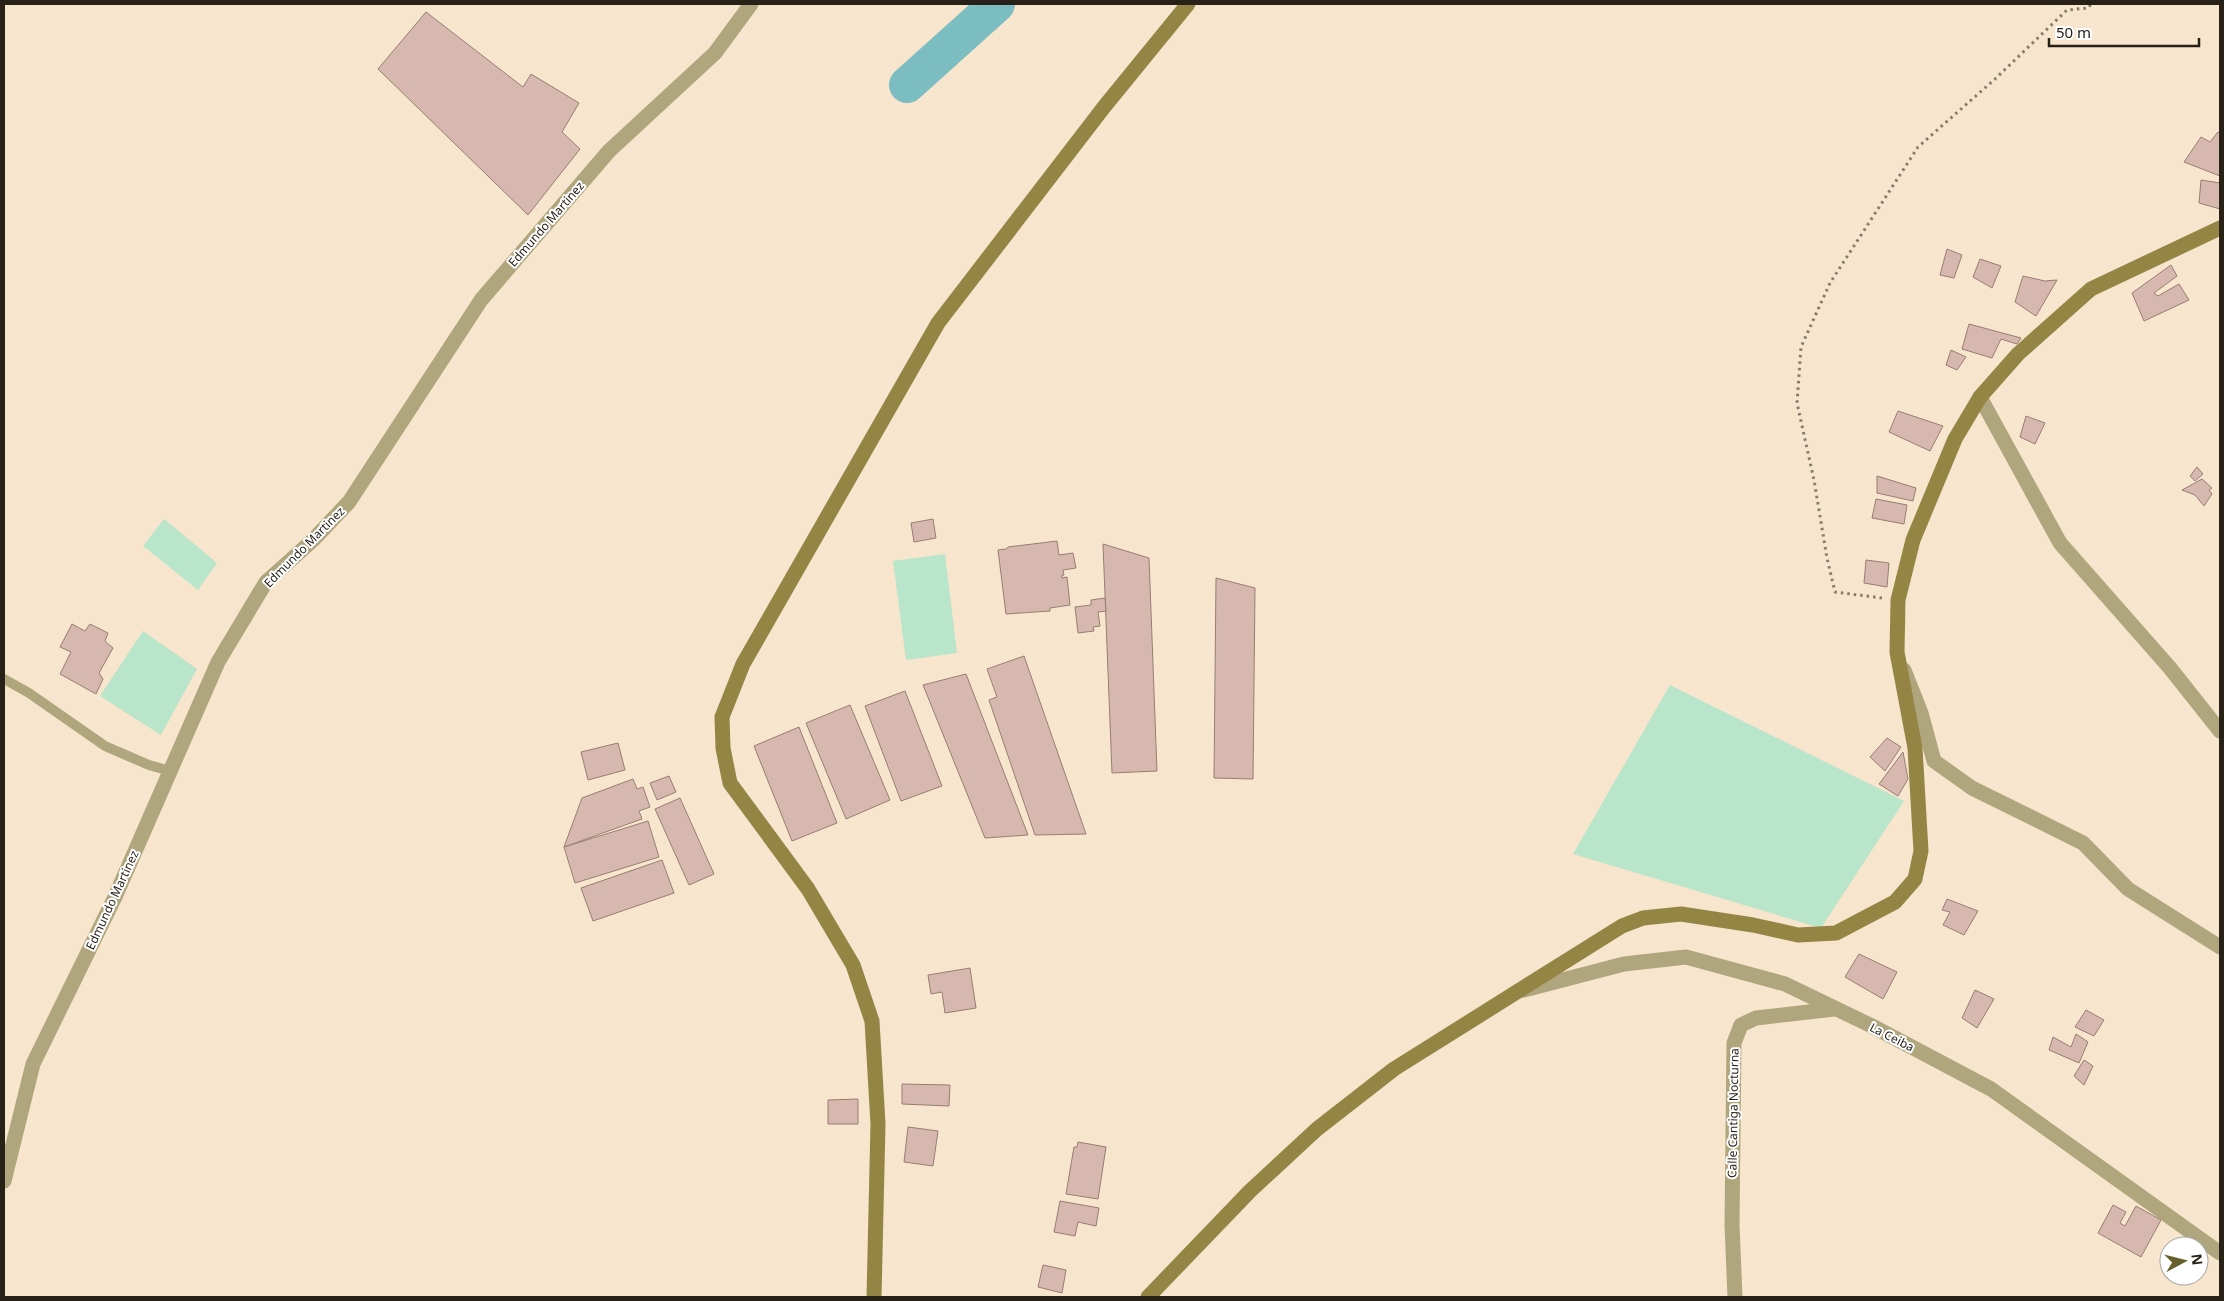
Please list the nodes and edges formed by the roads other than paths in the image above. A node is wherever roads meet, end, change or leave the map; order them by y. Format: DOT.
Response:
graph roads {
  1 [pos="751,4"];
  2 [pos="1188,4"];
  3 [pos="2220,228"];
  4 [pos="1980,397"];
  5 [pos="1897,652"];
  6 [pos="4,679"];
  7 [pos="2220,731"];
  8 [pos="170,771"];
  9 [pos="2220,948"];
  10 [pos="1517,992"];
  11 [pos="1834,1009"];
  12 [pos="4,1181"];
  13 [pos="2220,1253"];
  14 [pos="874,1297"];
  15 [pos="1148,1297"];
  16 [pos="1736,1297"];
  1 -- 8 [label="street, Edmundo Martinez"];
  2 -- 14 [label="street"];
  3 -- 4 [label="street"];
  4 -- 5 [label="street"];
  4 -- 7 [label="street"];
  5 -- 9 [label="street"];
  5 -- 10 [label="street"];
  6 -- 8 [label="lane"];
  8 -- 12 [label="street, Edmundo Martinez"];
  10 -- 11 [label="street, La Ceiba"];
  10 -- 15 [label="street"];
  11 -- 13 [label="street, La Ceiba"];
  11 -- 16 [label="street, Calle Cantiga Nocturna"];
}
